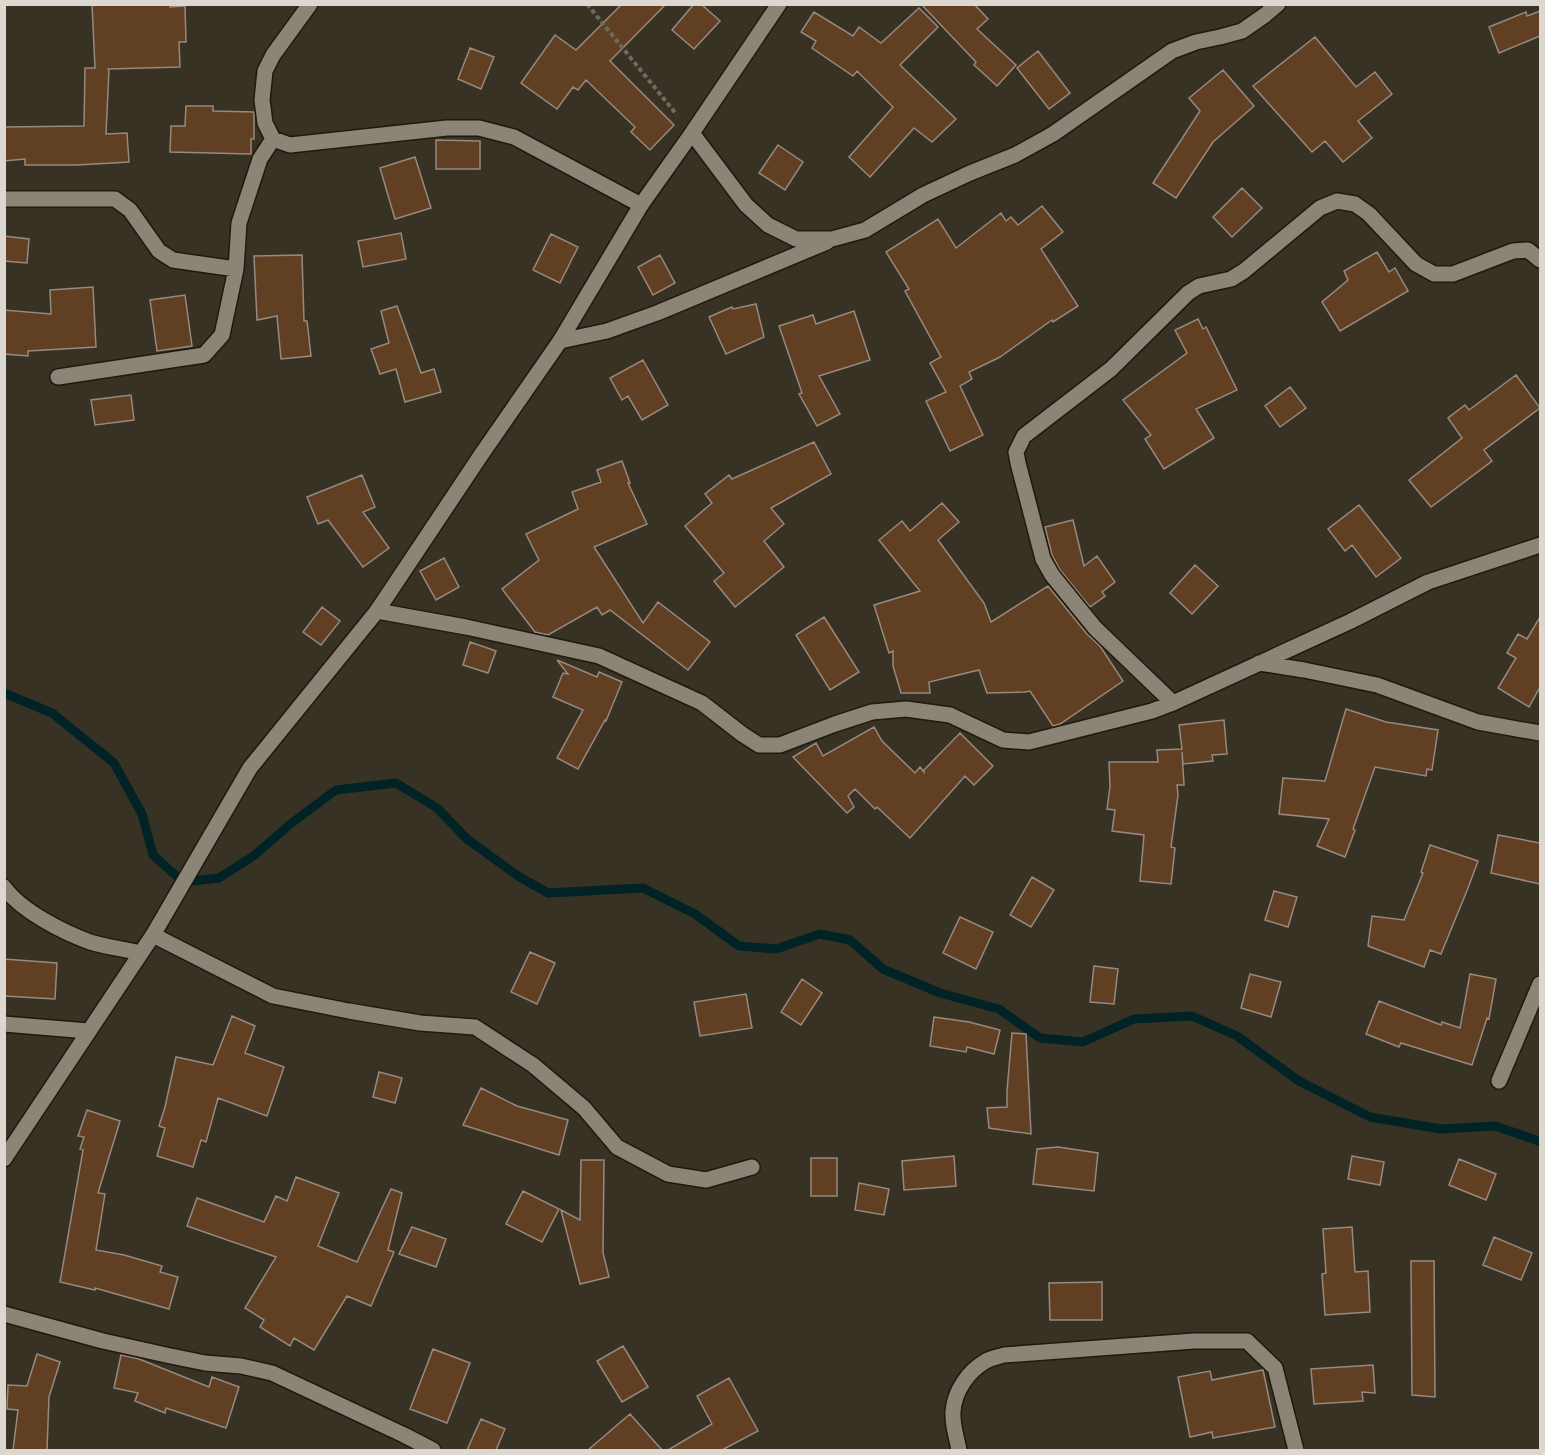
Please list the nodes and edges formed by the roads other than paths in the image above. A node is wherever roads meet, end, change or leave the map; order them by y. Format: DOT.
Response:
graph roads {
  1 [pos="310,4"];
  2 [pos="779,4"];
  3 [pos="1278,4"];
  4 [pos="692,133"];
  5 [pos="273,139"];
  6 [pos="4,199"];
  7 [pos="641,205"];
  8 [pos="832,239"];
  9 [pos="1540,260"];
  10 [pos="236,269"];
  11 [pos="561,341"];
  12 [pos="58,377"];
  13 [pos="1540,545"];
  14 [pos="377,611"];
  15 [pos="1259,663"];
  16 [pos="1173,703"];
  17 [pos="1540,733"];
  18 [pos="4,887"];
  19 [pos="153,935"];
  20 [pos="140,953"];
  21 [pos="1540,984"];
  22 [pos="4,1024"];
  23 [pos="88,1031"];
  24 [pos="1499,1082"];
  25 [pos="4,1159"];
  26 [pos="752,1167"];
  27 [pos="4,1314"];
  28 [pos="433,1450"];
  29 [pos="959,1450"];
  30 [pos="1296,1450"];
  1 -- 5 [label="street"];
  2 -- 4 [label="street"];
  3 -- 8 [label="street"];
  4 -- 7 [label="street"];
  4 -- 8 [label="street"];
  5 -- 7 [label="street"];
  5 -- 10 [label="street"];
  6 -- 10 [label="street"];
  7 -- 11 [label="street"];
  8 -- 11 [label="street"];
  9 -- 16 [label="street"];
  10 -- 12 [label="street"];
  11 -- 14 [label="street"];
  13 -- 15 [label="street"];
  14 -- 16 [label="street"];
  14 -- 19 [label="street"];
  15 -- 16 [label="street"];
  15 -- 17 [label="street"];
  18 -- 20 [label="street"];
  19 -- 20 [label="street"];
  19 -- 26 [label="street"];
  20 -- 23 [label="street"];
  21 -- 24 [label="street"];
  22 -- 23 [label="street"];
  23 -- 25 [label="street"];
  27 -- 28 [label="street"];
  29 -- 30 [label="street"];
}
